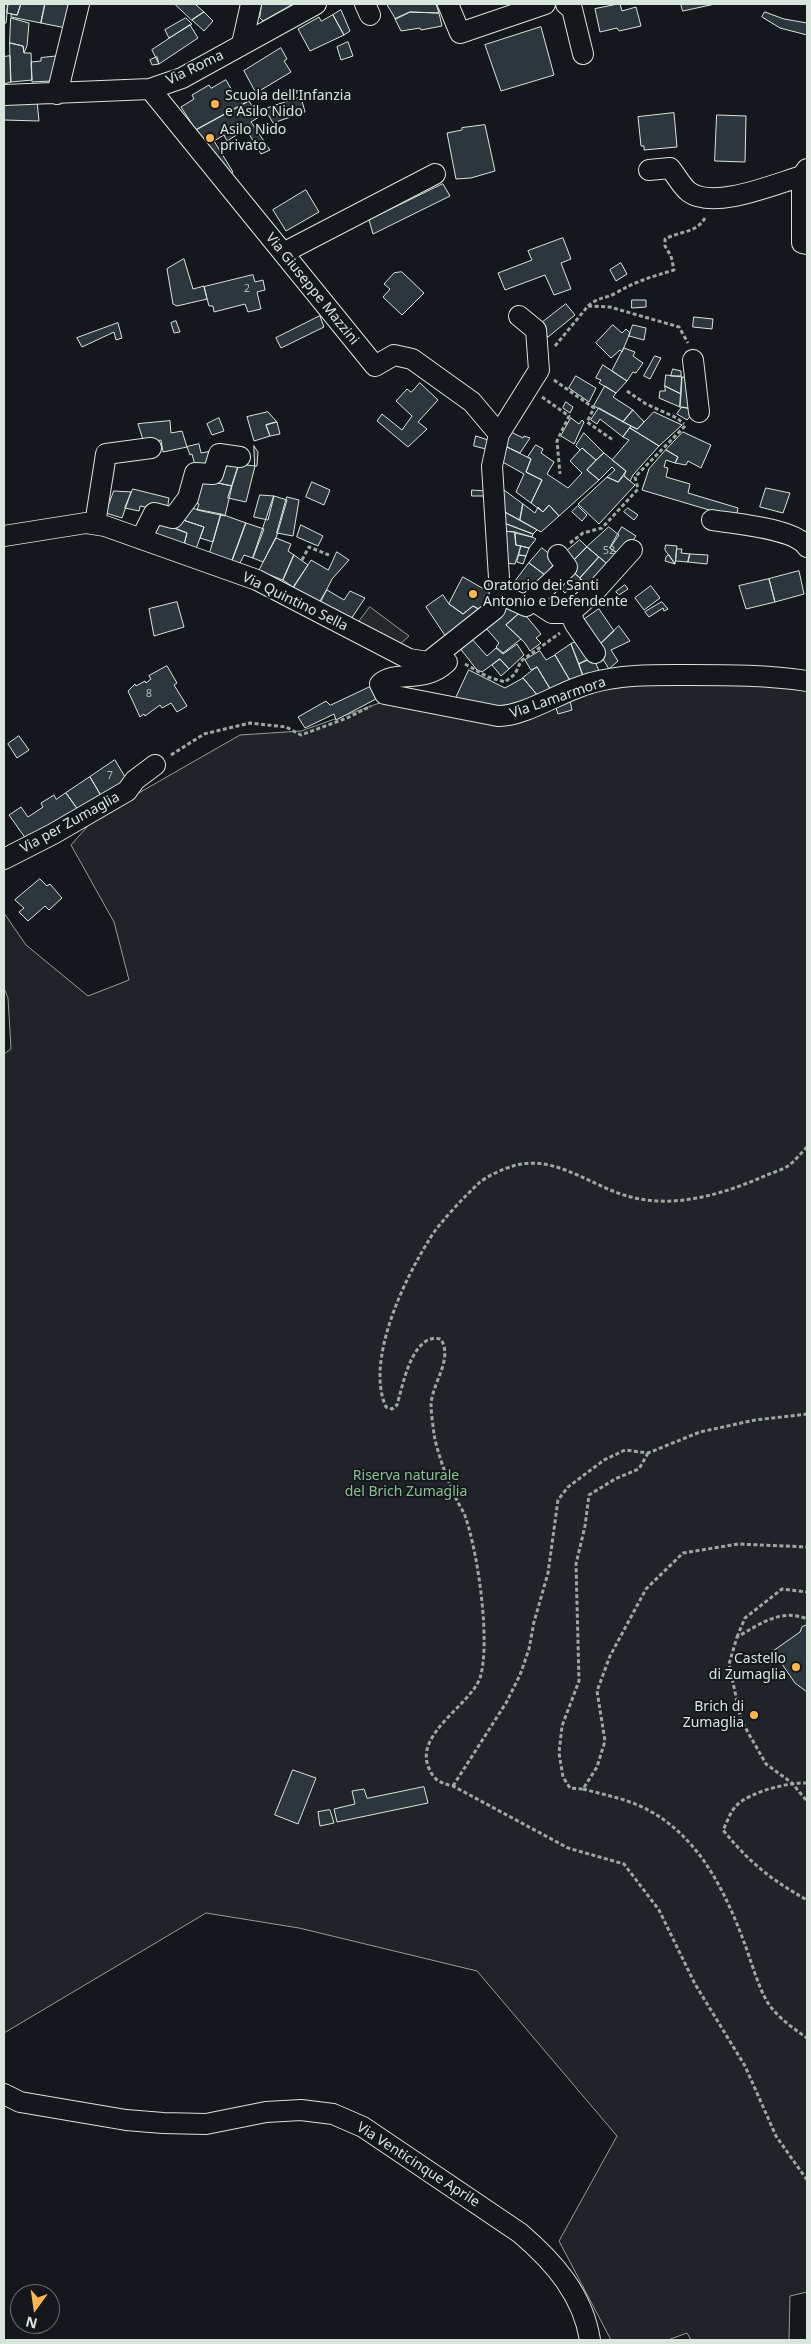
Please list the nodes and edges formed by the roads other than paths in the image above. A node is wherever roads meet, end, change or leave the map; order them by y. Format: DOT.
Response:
graph roads {
  1 [pos="79,4"];
  2 [pos="251,4"];
  3 [pos="316,4"];
  4 [pos="448,4"];
  5 [pos="545,4"];
  6 [pos="566,4"];
  7 [pos="242,44"];
  8 [pos="583,54"];
  9 [pos="150,89"];
  10 [pos="57,94"];
  11 [pos="4,95"];
  12 [pos="649,170"];
  13 [pos="805,173"];
  14 [pos="435,174"];
  15 [pos="807,244"];
  16 [pos="283,253"];
  17 [pos="519,316"];
  18 [pos="693,360"];
  19 [pos="699,412"];
  20 [pos="499,434"];
  21 [pos="151,448"];
  22 [pos="240,457"];
  23 [pos="712,520"];
  24 [pos="95,524"];
  25 [pos="4,536"];
  26 [pos="141,539"];
  27 [pos="807,546"];
  28 [pos="632,550"];
  29 [pos="558,555"];
  30 [pos="500,594"];
  31 [pos="532,600"];
  32 [pos="570,613"];
  33 [pos="451,651"];
  34 [pos="596,653"];
  35 [pos="807,681"];
  36 [pos="155,765"];
  37 [pos="4,859"];
  38 [pos="4,2094"];
  39 [pos="590,2340"];
  1 -- 10 [label="street"];
  2 -- 7 [label="street"];
  3 -- 7 [label="street, Via Roma"];
  4 -- 5 [label="street"];
  6 -- 8 [label="street"];
  7 -- 9 [label="street, Via Roma"];
  9 -- 10 [label="street, Via Roma"];
  9 -- 16 [label="street, Via Giuseppe Mazzini"];
  10 -- 11 [label="street, Via Roma"];
  12 -- 13 [label="street"];
  13 -- 15 [label="street"];
  14 -- 16 [label="street"];
  16 -- 20 [label="street, Via Giuseppe Mazzini"];
  17 -- 20 [label="street"];
  18 -- 19 [label="street"];
  20 -- 30 [label="street"];
  21 -- 24 [label="street"];
  22 -- 26 [label="street"];
  23 -- 27 [label="street"];
  24 -- 25 [label="street, Via Quintino Sella"];
  24 -- 26 [label="street, Via Quintino Sella"];
  26 -- 33 [label="street, Via Quintino Sella"];
  28 -- 32 [label="street"];
  29 -- 31 [label="street"];
  30 -- 31 [label="street"];
  30 -- 33 [label="street, Via Quintino Sella"];
  31 -- 32 [label="street"];
  32 -- 34 [label="street"];
  33 -- 35 [label="street, Via Lamarmora"];
  36 -- 37 [label="street, Via per Zumaglia"];
  38 -- 39 [label="street, Via Venticinque Aprile"];
}
